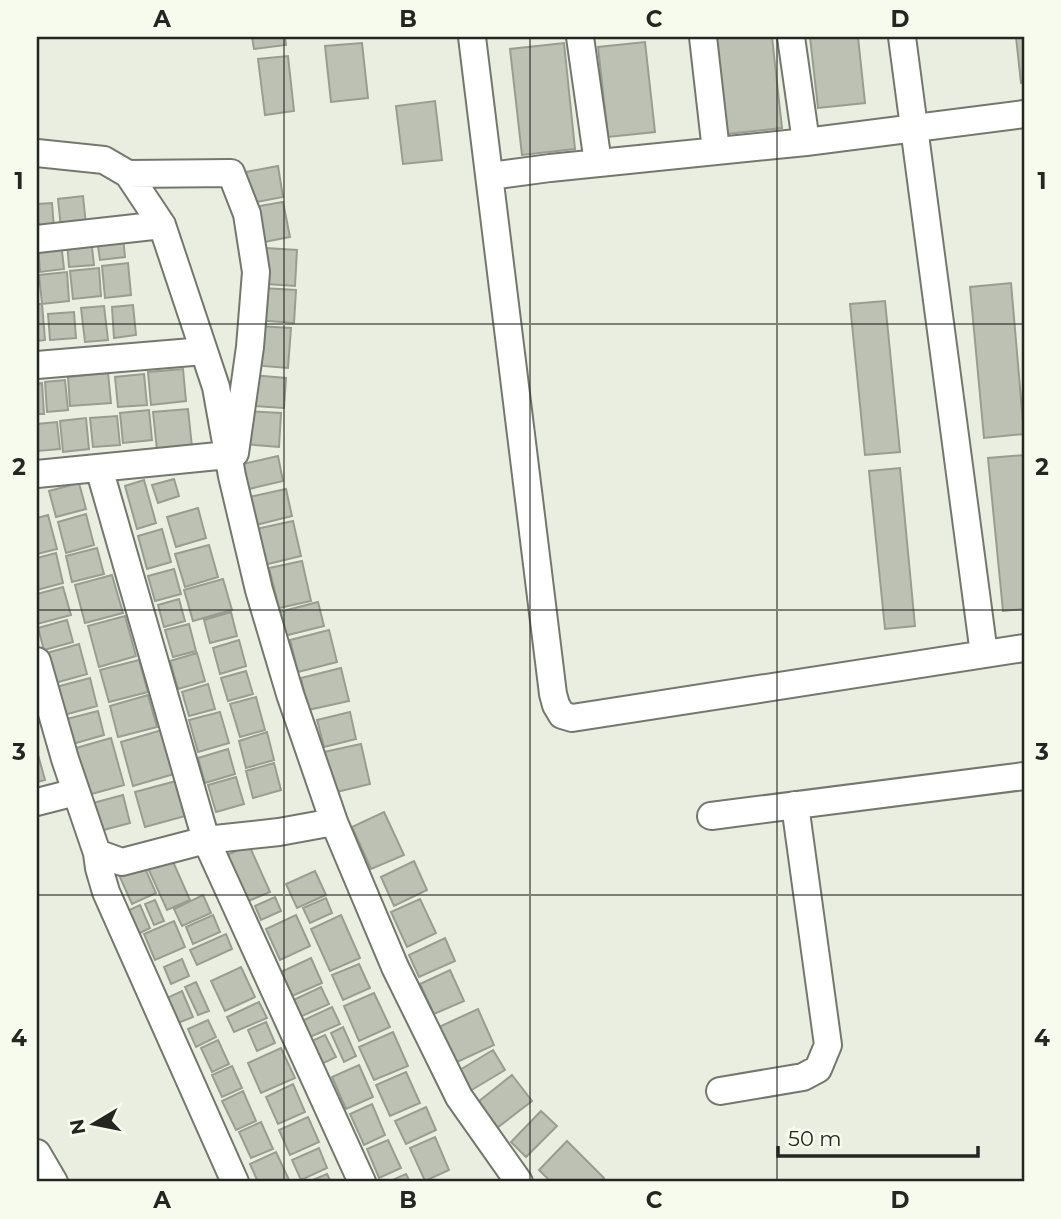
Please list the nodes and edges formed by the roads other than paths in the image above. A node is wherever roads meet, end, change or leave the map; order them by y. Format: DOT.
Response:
graph roads {
  1 [pos="472,37"];
  2 [pos="580,37"];
  3 [pos="703,37"];
  4 [pos="792,37"];
  5 [pos="902,37"];
  6 [pos="1024,114"];
  7 [pos="915,127"];
  8 [pos="806,142"];
  9 [pos="716,151"];
  10 [pos="37,153"];
  11 [pos="598,163"];
  12 [pos="128,174"];
  13 [pos="489,176"];
  14 [pos="162,225"];
  15 [pos="37,239"];
  16 [pos="204,351"];
  17 [pos="37,365"];
  18 [pos="230,466"];
  19 [pos="99,468"];
  20 [pos="37,474"];
  21 [pos="1024,648"];
  22 [pos="984,654"];
  23 [pos="37,661"];
  24 [pos="1024,776"];
  25 [pos="76,792"];
  26 [pos="37,802"];
  27 [pos="795,805"];
  28 [pos="711,816"];
  29 [pos="334,822"];
  30 [pos="206,840"];
  31 [pos="97,853"];
  32 [pos="720,1091"];
  33 [pos="37,1153"];
  34 [pos="54,1182"];
  35 [pos="235,1182"];
  36 [pos="362,1182"];
  37 [pos="519,1182"];
  1 -- 13 [label="street"];
  2 -- 11 [label="street"];
  3 -- 9 [label="street"];
  4 -- 8 [label="street"];
  5 -- 7 [label="street"];
  6 -- 7 [label="street"];
  7 -- 8 [label="street"];
  7 -- 22 [label="street"];
  8 -- 9 [label="street"];
  9 -- 11 [label="street"];
  10 -- 12 [label="street"];
  11 -- 13 [label="street"];
  12 -- 14 [label="street"];
  12 -- 18 [label="street"];
  13 -- 22 [label="street"];
  14 -- 15 [label="street"];
  14 -- 16 [label="street"];
  16 -- 17 [label="street"];
  16 -- 18 [label="street"];
  18 -- 19 [label="street"];
  18 -- 29 [label="street"];
  19 -- 20 [label="street"];
  19 -- 30 [label="street"];
  21 -- 22 [label="street"];
  23 -- 25 [label="street"];
  24 -- 27 [label="street"];
  25 -- 26 [label="street"];
  25 -- 31 [label="street"];
  27 -- 28 [label="street"];
  27 -- 32 [label="street"];
  29 -- 30 [label="street"];
  29 -- 37 [label="street"];
  30 -- 31 [label="street"];
  30 -- 36 [label="street"];
  31 -- 35 [label="street"];
  33 -- 34 [label="street"];
}
